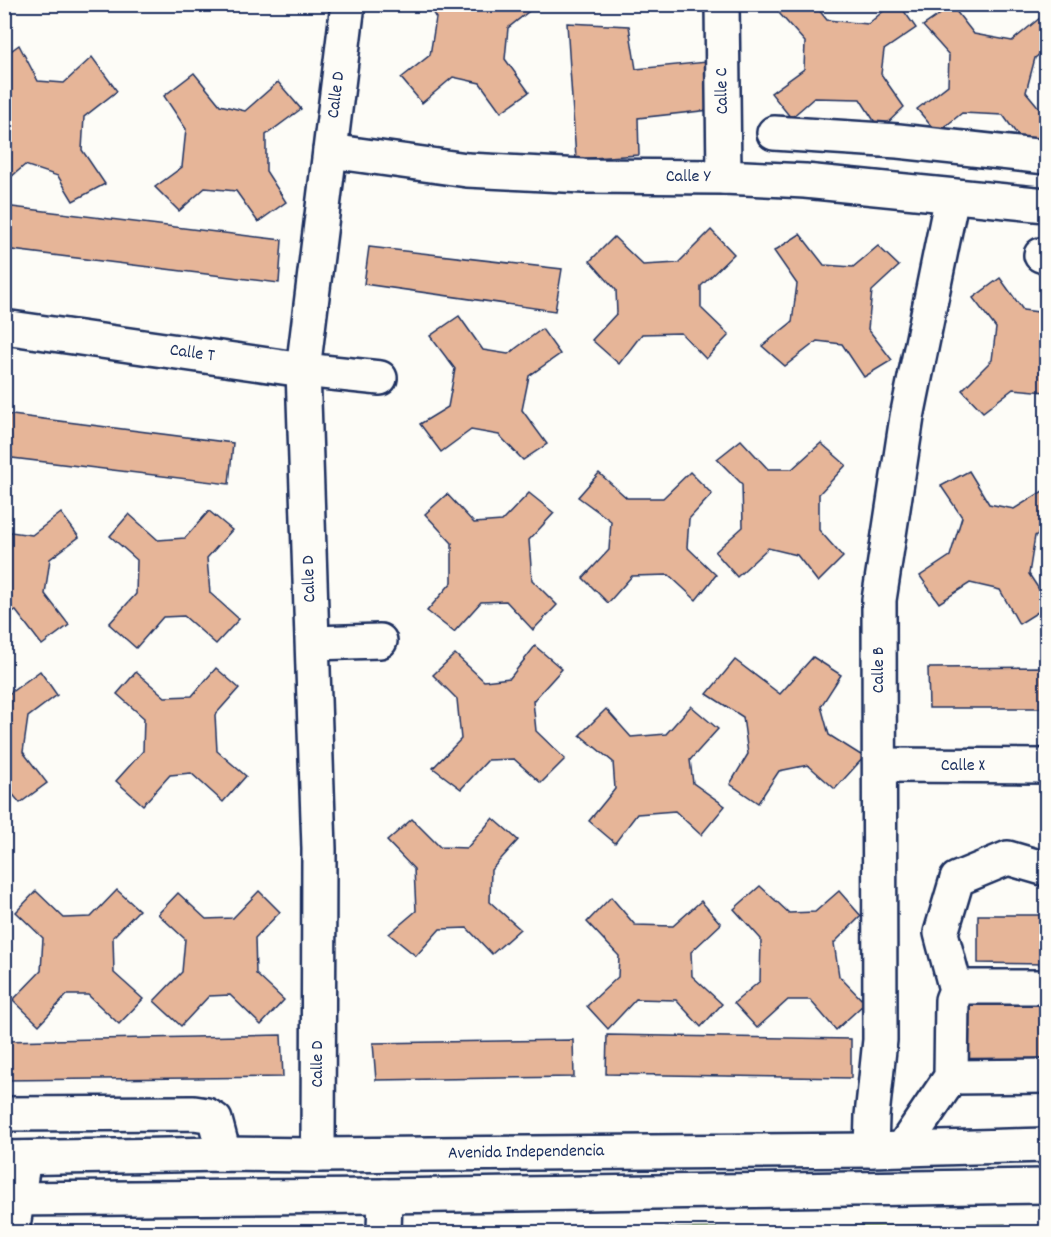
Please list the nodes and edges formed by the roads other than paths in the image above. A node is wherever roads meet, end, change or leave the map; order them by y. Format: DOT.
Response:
graph roads {
  1 [pos="348,4"];
  2 [pos="722,4"];
  3 [pos="774,133"];
  4 [pos="898,141"];
  5 [pos="330,151"];
  6 [pos="1047,157"];
  7 [pos="724,177"];
  8 [pos="898,190"];
  9 [pos="952,196"];
  10 [pos="1047,205"];
  11 [pos="4,327"];
  12 [pos="303,370"];
  13 [pos="380,378"];
  14 [pos="380,641"];
  15 [pos="313,643"];
  16 [pos="880,765"];
  17 [pos="1047,766"];
  18 [pos="1047,869"];
  19 [pos="1047,987"];
  20 [pos="956,990"];
  21 [pos="1047,1076"];
  22 [pos="951,1077"];
  23 [pos="4,1114"];
  24 [pos="1047,1145"];
  25 [pos="887,1149"];
  26 [pos="224,1154"];
  27 [pos="318,1155"];
  28 [pos="14,1158"];
  29 [pos="1047,1186"];
  30 [pos="385,1196"];
  31 [pos="11,1198"];
  32 [pos="12,1233"];
  33 [pos="384,1233"];
  1 -- 5 [label="street, Calle D"];
  2 -- 7 [label="street, Calle C"];
  3 -- 4 [label="street"];
  4 -- 6 [label="street"];
  4 -- 8 [label="street"];
  5 -- 7 [label="street, Calle Y"];
  5 -- 12 [label="street, Calle D"];
  7 -- 8 [label="street, Calle Y"];
  8 -- 9 [label="street, Calle Y"];
  9 -- 10 [label="street, Calle Y"];
  9 -- 16 [label="street, Calle B"];
  11 -- 12 [label="street, Calle T"];
  12 -- 13 [label="street, Calle T"];
  12 -- 15 [label="street, Calle D"];
  14 -- 15 [label="street"];
  15 -- 27 [label="street, Calle D"];
  16 -- 17 [label="street, Calle X"];
  16 -- 25 [label="street, Calle B"];
  18 -- 20 [label="street"];
  19 -- 20 [label="street"];
  20 -- 22 [label="street"];
  21 -- 22 [label="street"];
  22 -- 25 [label="street"];
  23 -- 26 [label="street"];
  24 -- 25 [label="street, Avenida Independencia"];
  25 -- 27 [label="street, Avenida Independencia"];
  26 -- 27 [label="street, Avenida Independencia"];
  26 -- 28 [label="street, Avenida Independencia"];
  28 -- 31 [label="street"];
  29 -- 30 [label="street"];
  30 -- 31 [label="street"];
  30 -- 33 [label="street"];
  31 -- 32 [label="street"];
}
